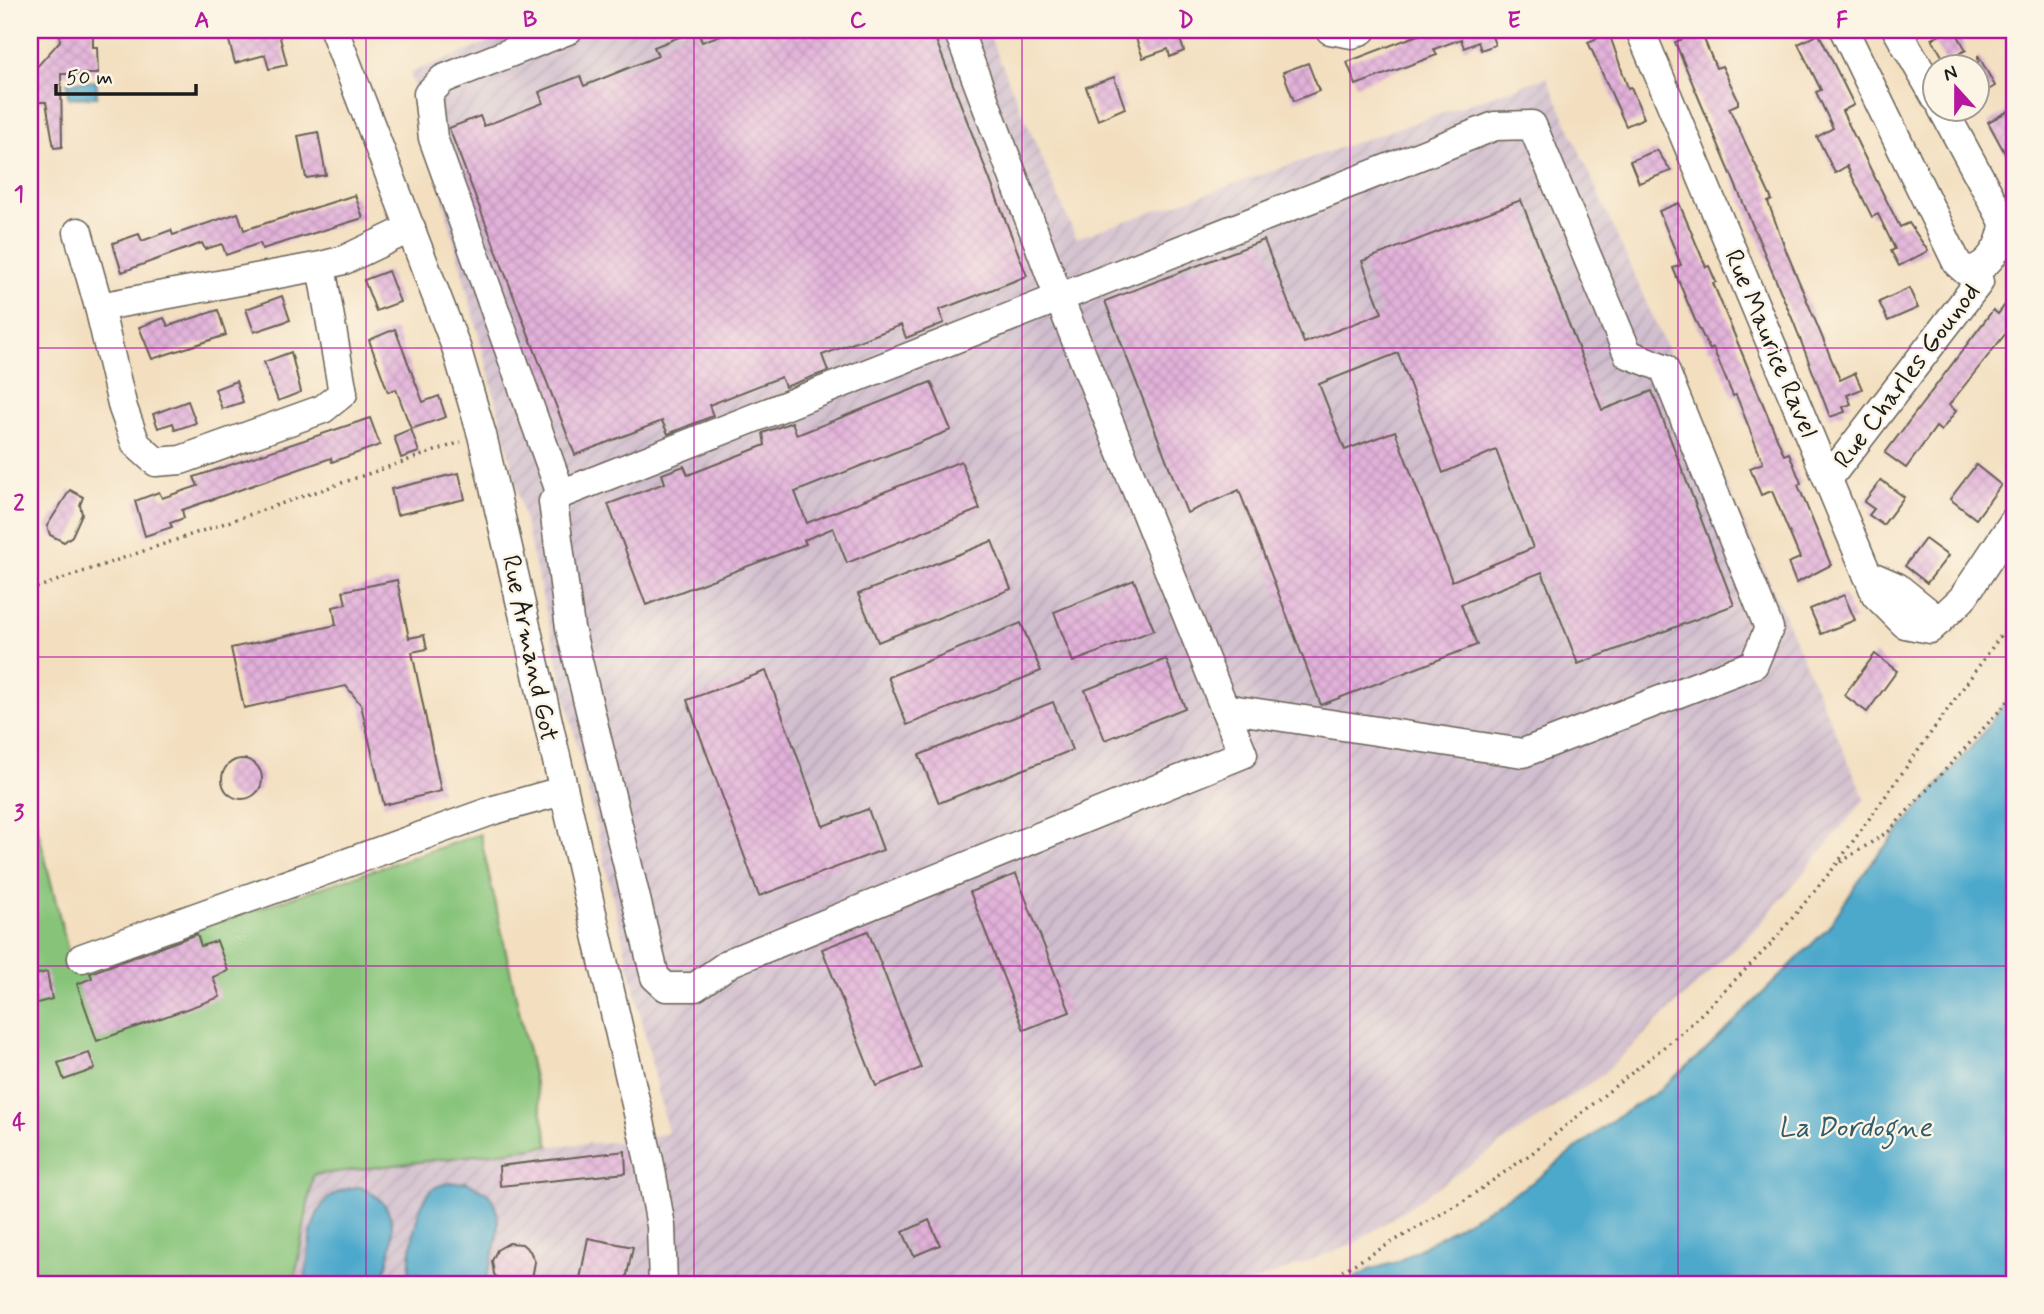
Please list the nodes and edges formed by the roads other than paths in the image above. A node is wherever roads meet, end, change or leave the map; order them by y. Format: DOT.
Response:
graph roads {
  1 [pos="334,30"];
  2 [pos="568,30"];
  3 [pos="958,30"];
  4 [pos="1331,30"];
  5 [pos="1362,30"];
  6 [pos="1640,30"];
  7 [pos="1844,30"];
  8 [pos="1897,30"];
  9 [pos="1922,74"];
  10 [pos="1950,122"];
  11 [pos="2009,224"];
  12 [pos="411,228"];
  13 [pos="78,232"];
  14 [pos="321,266"];
  15 [pos="1974,270"];
  16 [pos="1059,298"];
  17 [pos="99,307"];
  18 [pos="1828,479"];
  19 [pos="561,494"];
  20 [pos="2014,521"];
  21 [pos="1224,709"];
  22 [pos="562,791"];
  23 [pos="82,958"];
  24 [pos="663,1284"];
  1 -- 12 [label="street, Rue Armand Got"];
  2 -- 19 [label="street"];
  3 -- 16 [label="street"];
  4 -- 5 [label="street"];
  6 -- 18 [label="street, Rue Maurice Ravel"];
  7 -- 15 [label="street"];
  8 -- 9 [label="street"];
  10 -- 11 [label="street"];
  11 -- 15 [label="street"];
  12 -- 14 [label="street"];
  12 -- 22 [label="street, Rue Armand Got"];
  13 -- 17 [label="street"];
  14 -- 17 [label="street"];
  14 -- 17 [label="street"];
  15 -- 18 [label="street, Rue Charles Gounod"];
  16 -- 19 [label="street"];
  16 -- 21 [label="street"];
  16 -- 21 [label="street"];
  18 -- 20 [label="street, Rue Maurice Ravel"];
  19 -- 21 [label="street"];
  22 -- 23 [label="street"];
  22 -- 24 [label="street, Rue Armand Got"];
}
